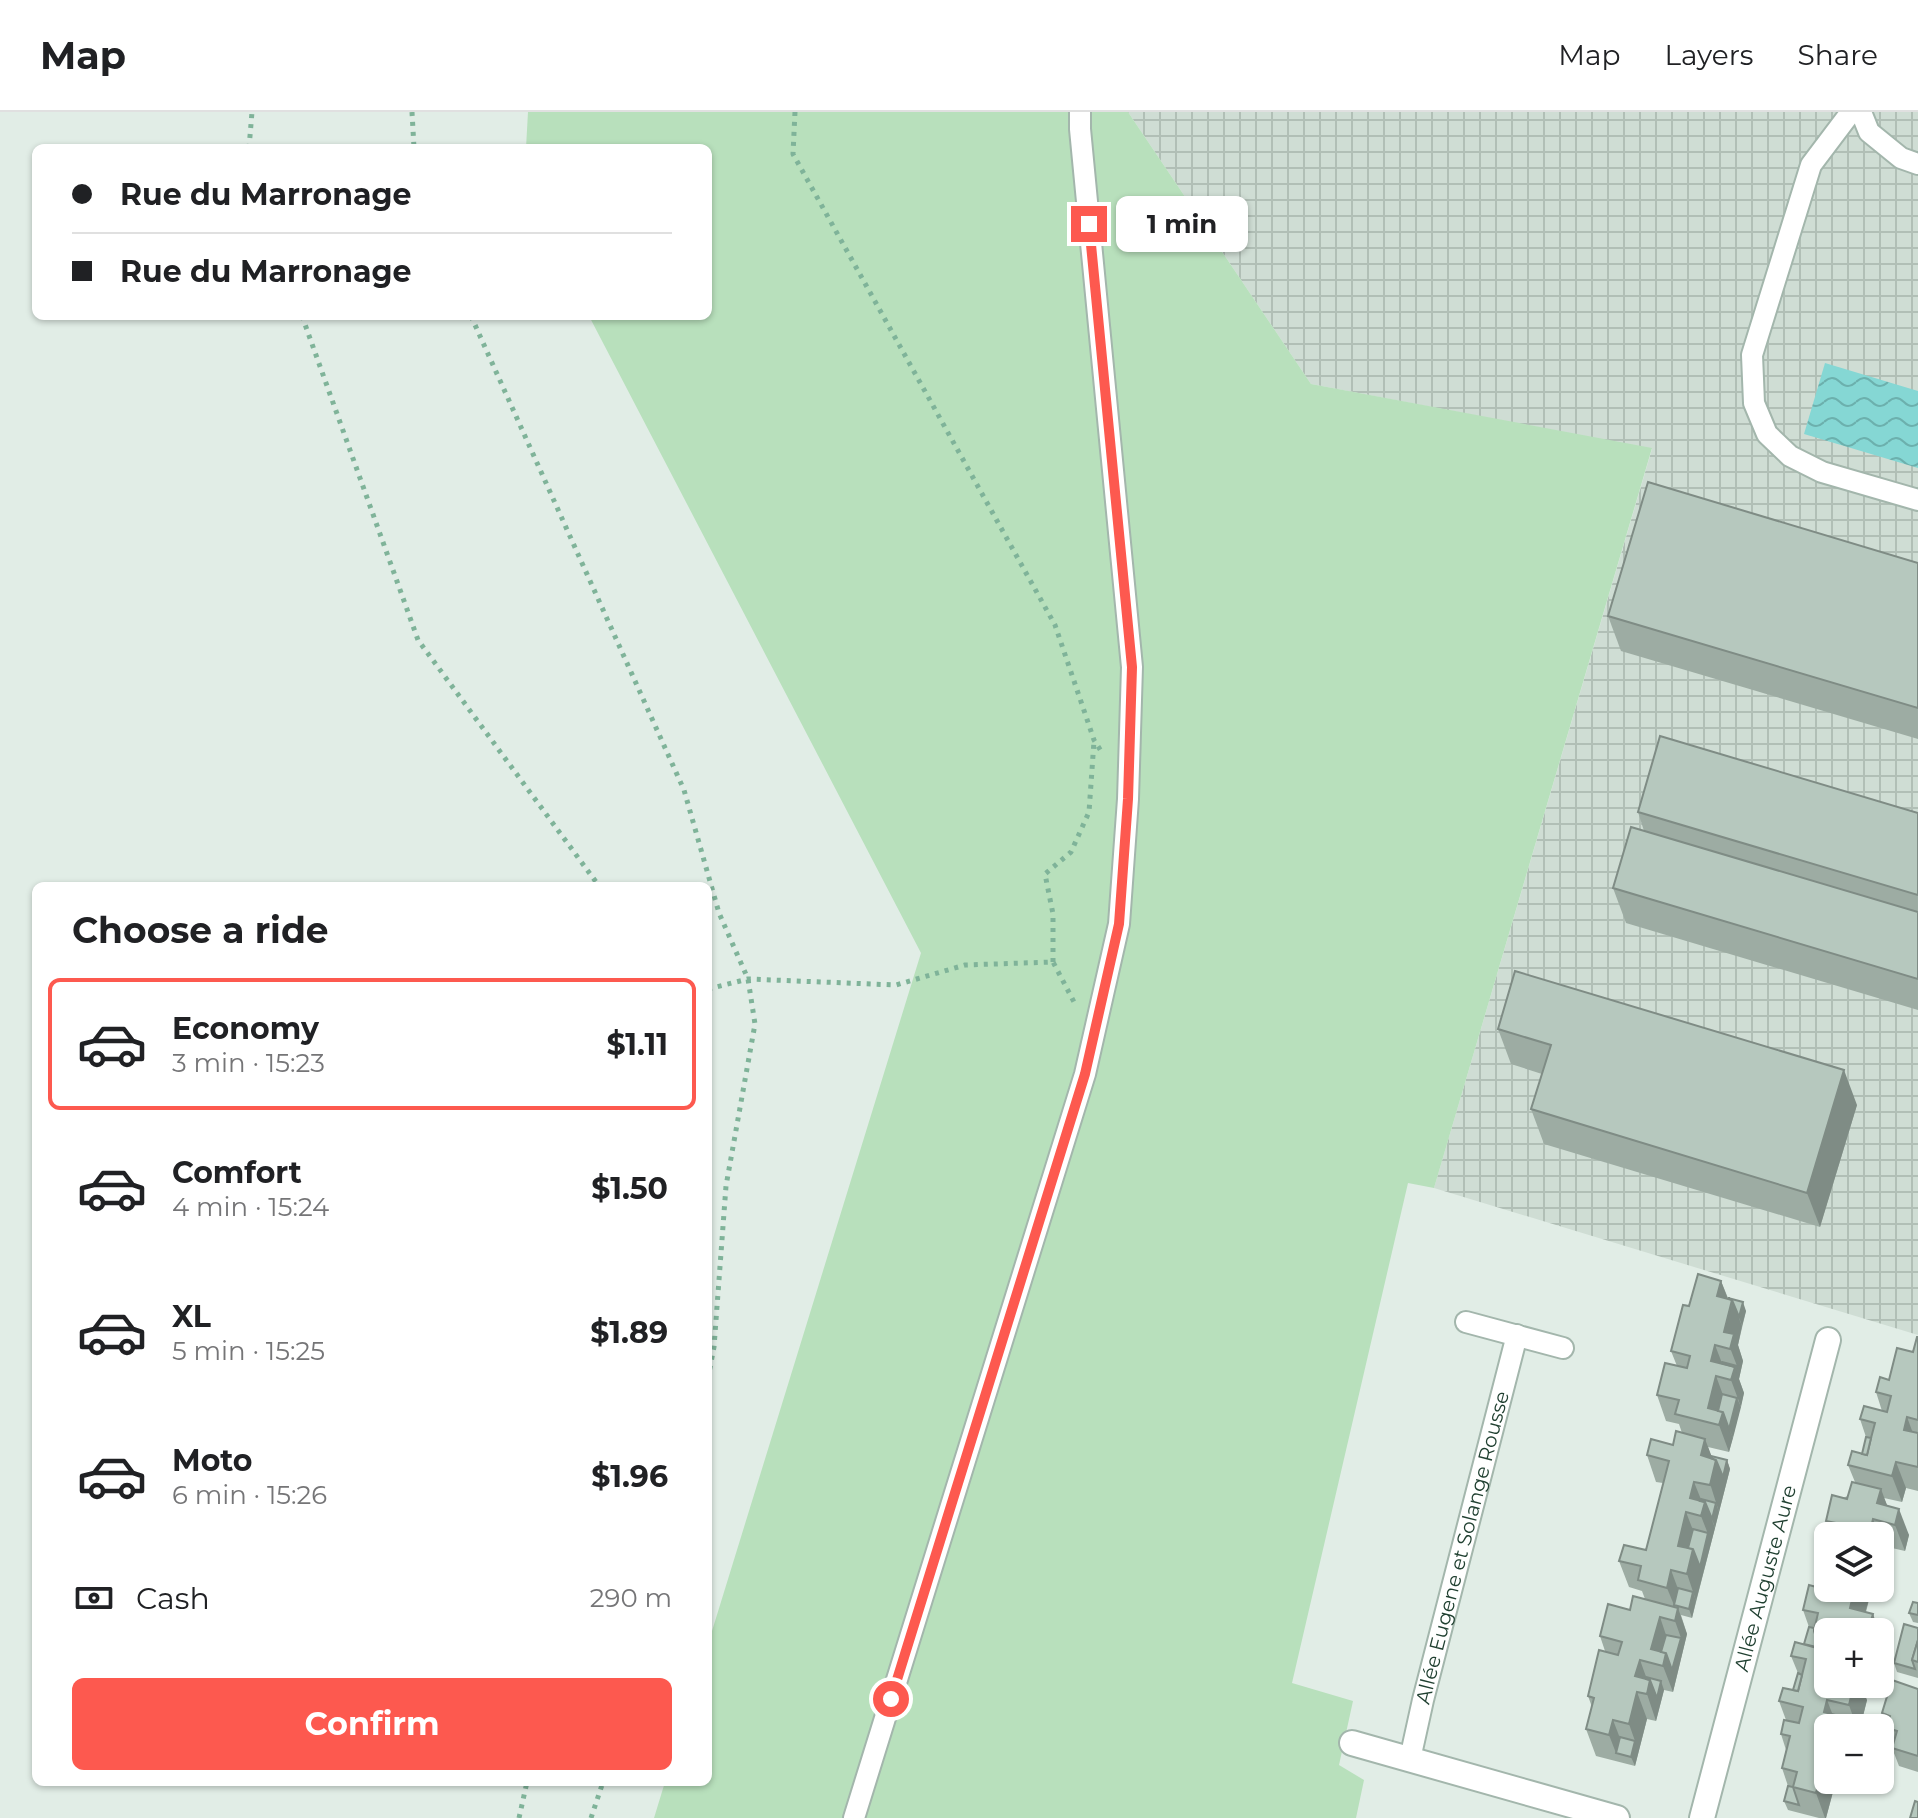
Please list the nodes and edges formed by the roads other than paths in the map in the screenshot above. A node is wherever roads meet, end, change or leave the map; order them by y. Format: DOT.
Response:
graph roads {
  1 [pos="1080,112"];
  2 [pos="1851,112"];
  3 [pos="1861,112"];
  4 [pos="1918,164"];
  5 [pos="1918,500"];
  6 [pos="1466,1322"];
  7 [pos="1517,1335"];
  8 [pos="1828,1340"];
  9 [pos="1563,1348"];
  10 [pos="1352,1743"];
  11 [pos="1410,1759"];
  12 [pos="854,1818"];
  13 [pos="1617,1818"];
  14 [pos="1702,1818"];
  1 -- 12 [label="lane"];
  2 -- 5 [label="lane"];
  3 -- 4 [label="lane"];
  6 -- 7 [label="lane"];
  7 -- 9 [label="lane"];
  7 -- 11 [label="lane, Allée Eugene et Solange Rousse"];
  8 -- 14 [label="street, Allée Auguste Aure"];
  10 -- 11 [label="street"];
  11 -- 13 [label="street"];
}
